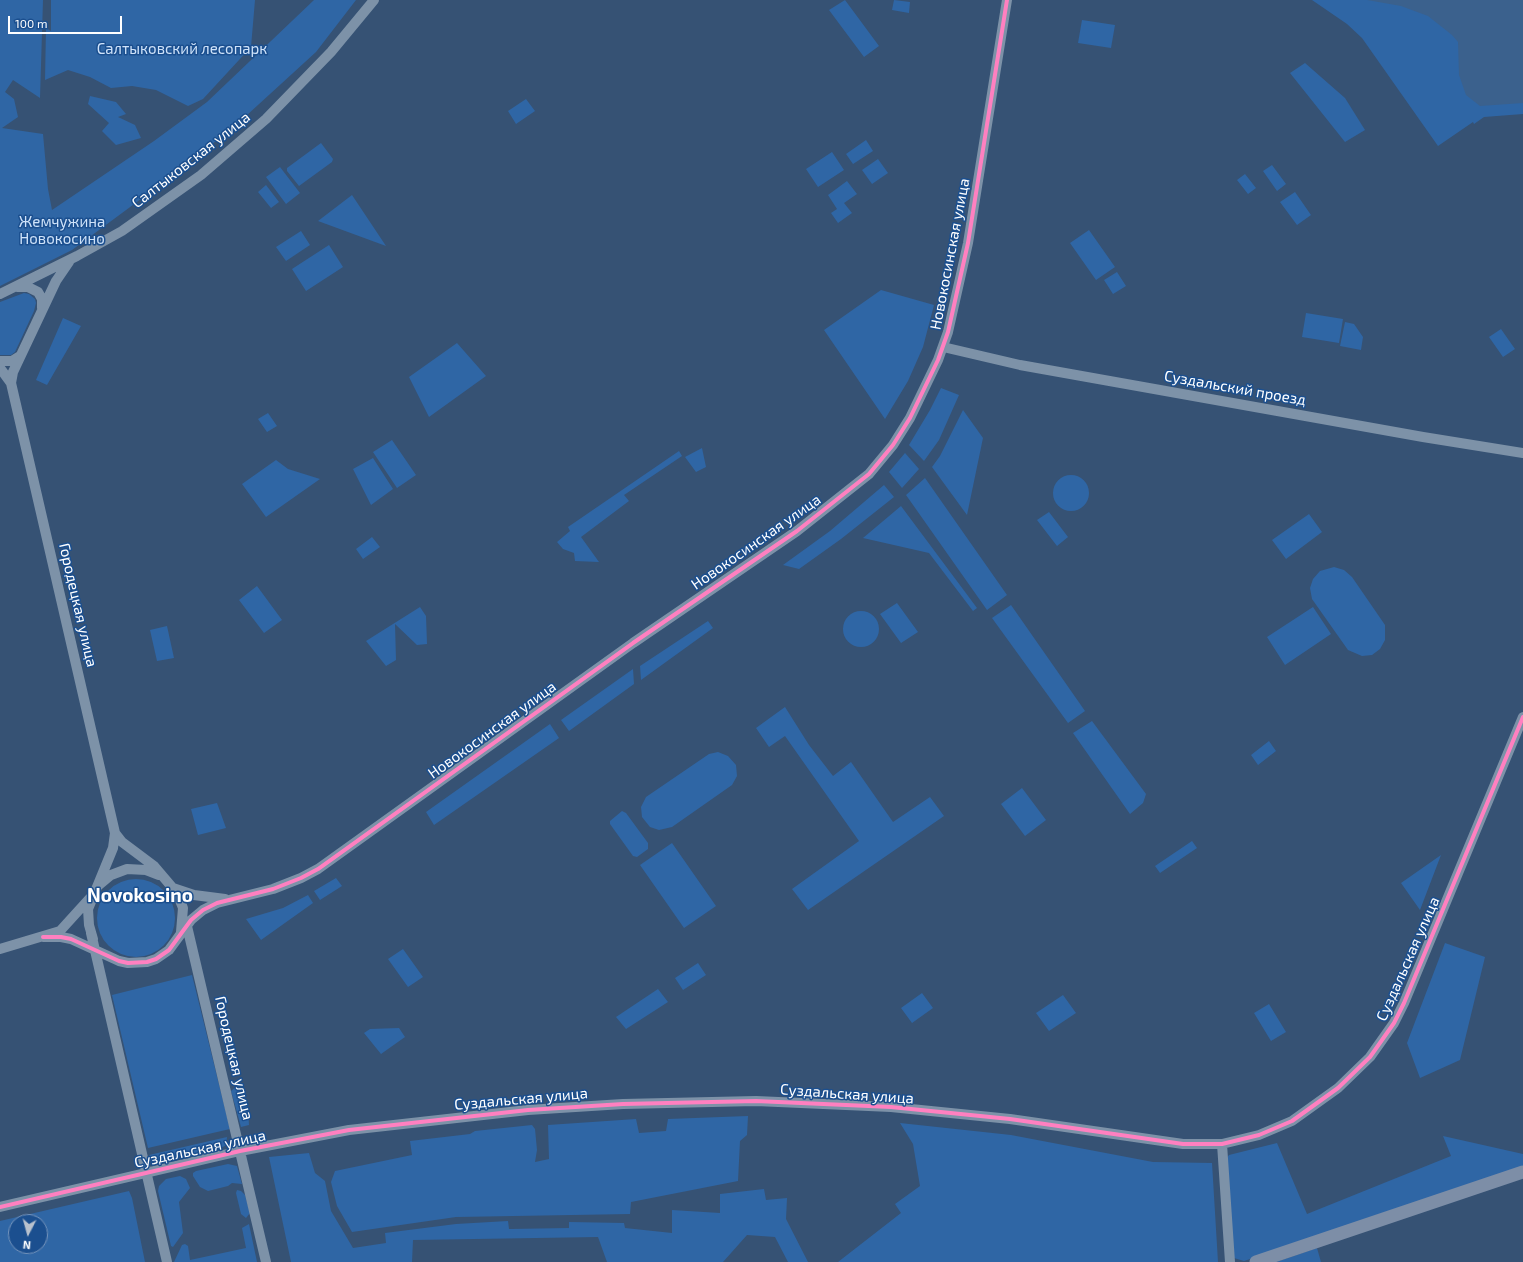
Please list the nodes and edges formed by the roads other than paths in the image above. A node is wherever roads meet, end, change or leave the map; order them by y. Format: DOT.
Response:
graph roads {
  1 [pos="374,0"];
  2 [pos="1007,0"];
  3 [pos="77,256"];
  4 [pos="14,287"];
  5 [pos="0,294"];
  6 [pos="38,320"];
  7 [pos="943,347"];
  8 [pos="22,352"];
  9 [pos="0,362"];
  10 [pos="0,368"];
  11 [pos="12,384"];
  12 [pos="1523,453"];
  13 [pos="1523,717"];
  14 [pos="115,833"];
  15 [pos="170,884"];
  16 [pos="94,892"];
  17 [pos="237,898"];
  18 [pos="183,908"];
  19 [pos="187,927"];
  20 [pos="91,933"];
  21 [pos="43,938"];
  22 [pos="174,944"];
  23 [pos="94,948"];
  24 [pos="0,949"];
  25 [pos="111,957"];
  26 [pos="1222,1144"];
  27 [pos="240,1151"];
  28 [pos="146,1172"];
  29 [pos="1523,1172"];
  30 [pos="0,1207"];
  31 [pos="167,1262"];
  32 [pos="266,1262"];
  33 [pos="1230,1262"];
  34 [pos="1256,1262"];
  1 -- 3 [label="street, Салтыковская улица"];
  2 -- 7 [label="street, Новокосинская улица"];
  3 -- 4 [label="street, Салтыковская улица"];
  3 -- 6 [label="street"];
  4 -- 5 [label="street, Салтыковская улица"];
  4 -- 6 [label="street"];
  6 -- 8 [label="street"];
  7 -- 12 [label="street, Суздальский проезд"];
  7 -- 17 [label="street, Новокосинская улица"];
  8 -- 9 [label="street"];
  8 -- 11 [label="street"];
  10 -- 11 [label="street"];
  11 -- 14 [label="street, Городецкая улица"];
  13 -- 26 [label="street, Суздальская улица"];
  14 -- 15 [label="street"];
  14 -- 16 [label="street"];
  15 -- 16 [label="street"];
  15 -- 17 [label="street"];
  15 -- 18 [label="street"];
  16 -- 20 [label="street"];
  16 -- 21 [label="street"];
  17 -- 19 [label="street, Новокосинская улица"];
  18 -- 19 [label="street, Городецкая улица"];
  18 -- 22 [label="street"];
  19 -- 22 [label="street, Новокосинская улица"];
  19 -- 27 [label="street, Городецкая улица"];
  20 -- 23 [label="street"];
  20 -- 25 [label="street"];
  21 -- 23 [label="street"];
  21 -- 24 [label="street"];
  22 -- 25 [label="street"];
  23 -- 25 [label="street"];
  23 -- 28 [label="street"];
  26 -- 27 [label="street, Суздальская улица"];
  26 -- 33 [label="street"];
  27 -- 28 [label="street, Суздальская улица"];
  27 -- 32 [label="street, Городецкая улица"];
  28 -- 30 [label="street, Суздальская улица"];
  28 -- 31 [label="street"];
  29 -- 34 [label="main road"];
}
